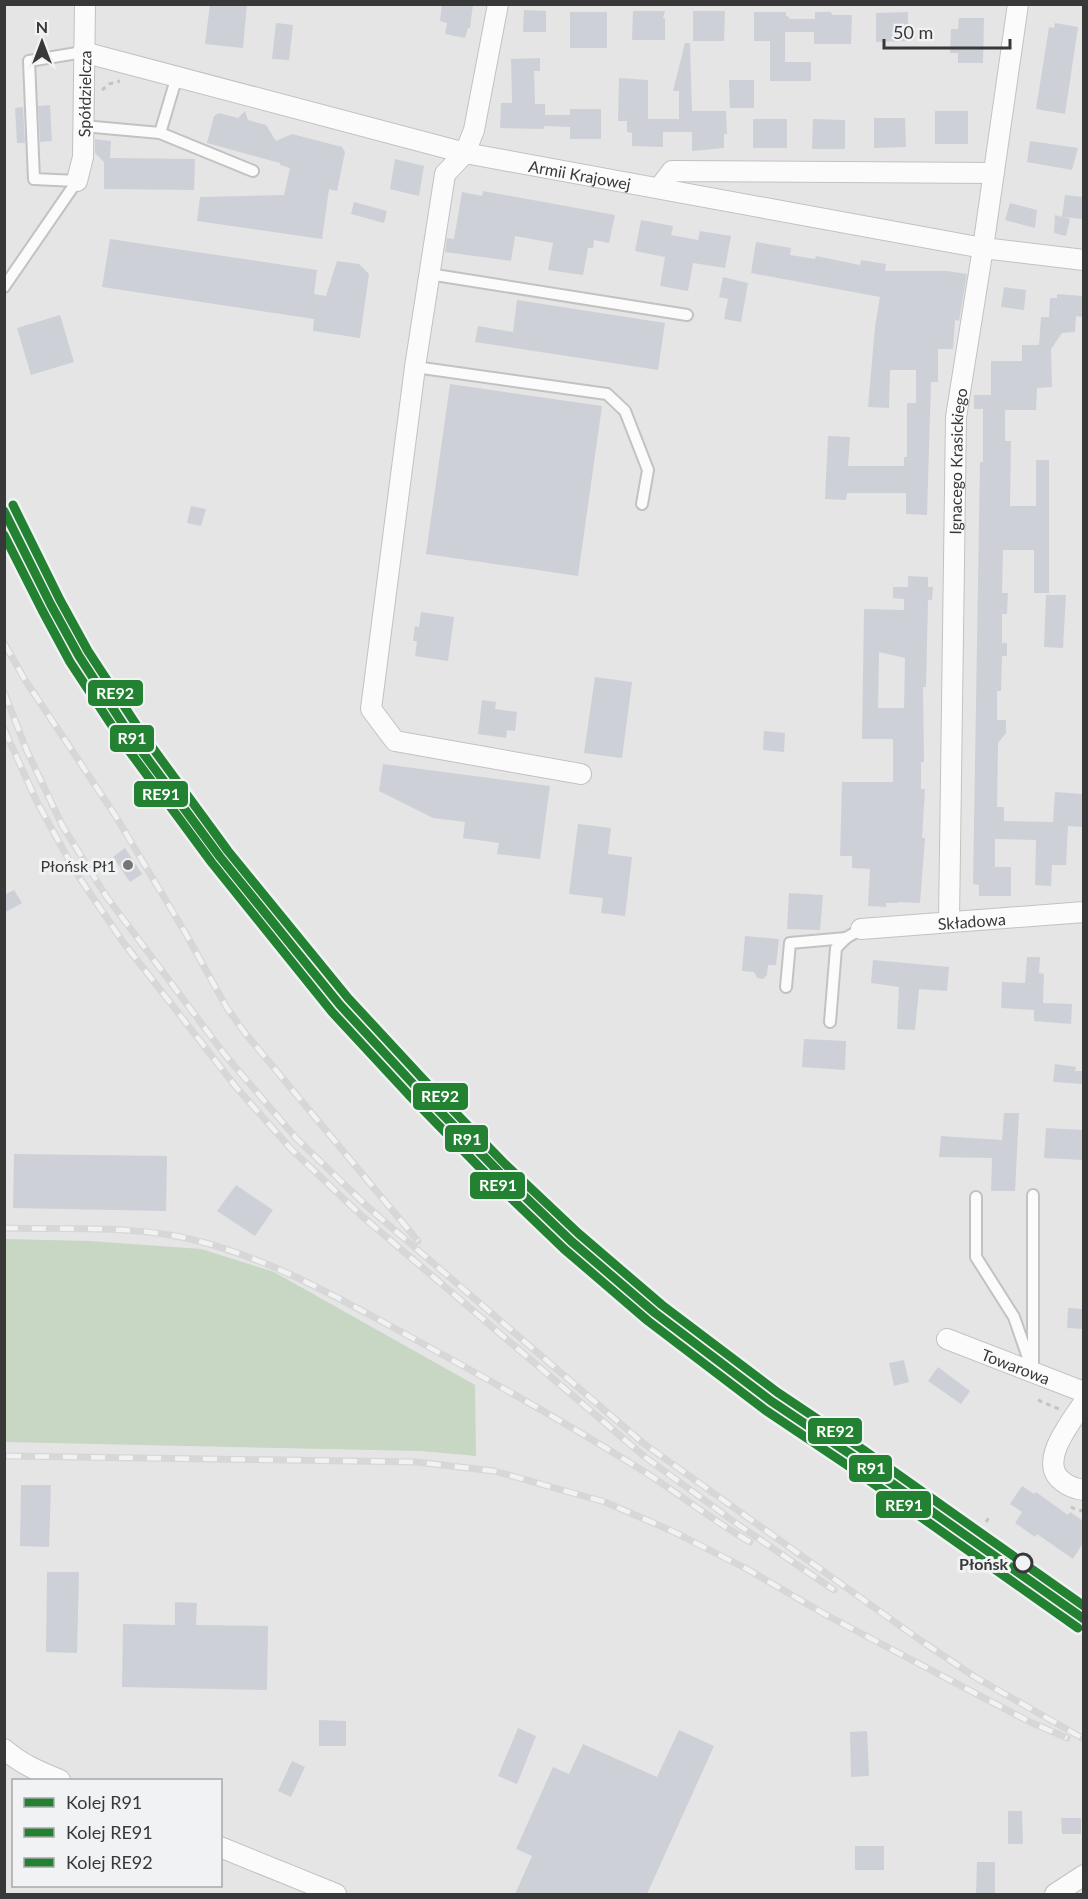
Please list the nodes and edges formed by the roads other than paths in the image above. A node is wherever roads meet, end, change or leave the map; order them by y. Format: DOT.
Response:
graph roads {
  1 [pos="84,4"];
  2 [pos="498,4"];
  3 [pos="1018,4"];
  4 [pos="83,52"];
  5 [pos="177,76"];
  6 [pos="83,126"];
  7 [pos="160,133"];
  8 [pos="465,153"];
  9 [pos="253,171"];
  10 [pos="994,173"];
  11 [pos="77,181"];
  12 [pos="659,188"];
  13 [pos="983,248"];
  14 [pos="1083,260"];
  15 [pos="429,274"];
  16 [pos="4,287"];
  17 [pos="687,315"];
  18 [pos="415,367"];
  19 [pos="642,504"];
  20 [pos="581,774"];
  21 [pos="1083,912"];
  22 [pos="949,921"];
  23 [pos="854,933"];
  24 [pos="786,987"];
  25 [pos="830,1023"];
  26 [pos="1033,1195"];
  27 [pos="976,1197"];
  28 [pos="947,1339"];
  29 [pos="1033,1372"];
  30 [pos="1083,1392"];
  31 [pos="1083,1402"];
  32 [pos="1083,1490"];
  33 [pos="4,1749"];
  34 [pos="58,1779"];
  35 [pos="222,1848"];
  36 [pos="1083,1875"];
  37 [pos="336,1894"];
  38 [pos="1055,1894"];
  1 -- 4 [label="street, Spółdzielcza"];
  2 -- 8 [label="street"];
  3 -- 10 [label="street, Ignacego Krasickiego"];
  4 -- 5 [label="street, Armii Krajowej"];
  4 -- 6 [label="street, Spółdzielcza"];
  4 -- 11 [label="lane"];
  5 -- 7 [label="lane"];
  5 -- 8 [label="street, Armii Krajowej"];
  6 -- 7 [label="lane"];
  6 -- 11 [label="street, Spółdzielcza"];
  7 -- 9 [label="lane"];
  8 -- 12 [label="street, Armii Krajowej"];
  8 -- 15 [label="street"];
  10 -- 12 [label="street"];
  10 -- 13 [label="street, Ignacego Krasickiego"];
  11 -- 16 [label="lane"];
  12 -- 13 [label="street, Armii Krajowej"];
  13 -- 14 [label="street, Armii Krajowej"];
  13 -- 22 [label="street, Ignacego Krasickiego"];
  15 -- 17 [label="lane"];
  15 -- 18 [label="street"];
  18 -- 19 [label="lane"];
  18 -- 20 [label="street"];
  21 -- 22 [label="street, Składowa"];
  22 -- 23 [label="street, Składowa"];
  23 -- 24 [label="lane"];
  23 -- 25 [label="lane"];
  26 -- 29 [label="lane"];
  27 -- 29 [label="lane"];
  28 -- 29 [label="street, Towarowa"];
  29 -- 30 [label="street, Towarowa"];
  31 -- 32 [label="street"];
  33 -- 34 [label="street"];
  35 -- 37 [label="street"];
  36 -- 38 [label="street"];
}
